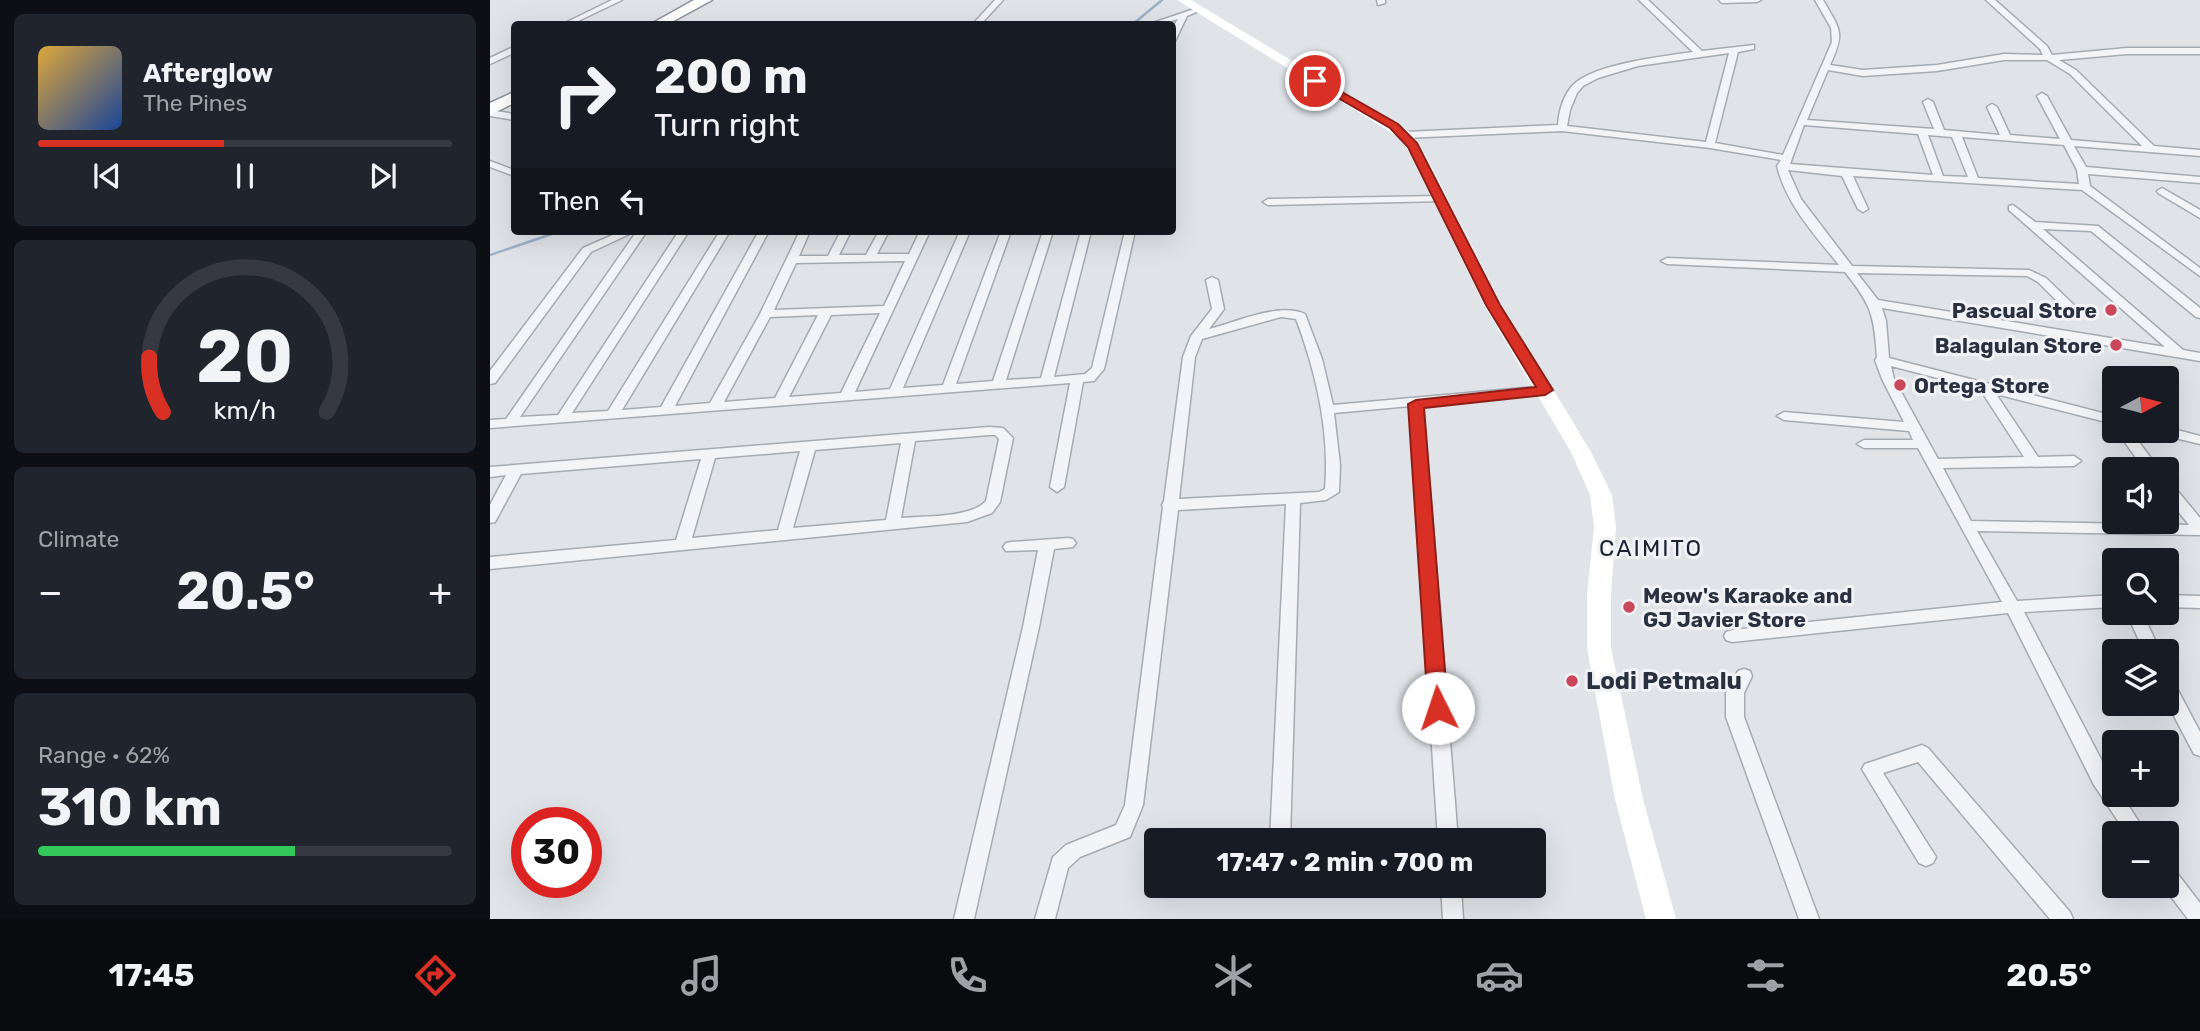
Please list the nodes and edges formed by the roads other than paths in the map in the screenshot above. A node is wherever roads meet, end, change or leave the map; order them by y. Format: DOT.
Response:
graph roads {
  1 [pos="618,0"];
  2 [pos="705,0"];
  3 [pos="999,0"];
  4 [pos="1643,0"];
  5 [pos="1757,0"];
  6 [pos="1819,0"];
  7 [pos="1990,0"];
  8 [pos="1722,1"];
  9 [pos="1188,8"];
  10 [pos="573,21"];
  11 [pos="663,21"];
  12 [pos="980,21"];
  13 [pos="1160,21"];
  14 [pos="1176,30"];
  15 [pos="1751,47"];
  16 [pos="1734,50"];
  17 [pos="511,51"];
  18 [pos="2200,51"];
  19 [pos="1702,56"];
  20 [pos="2049,58"];
  21 [pos="490,61"];
  22 [pos="1825,67"];
  23 [pos="2042,96"];
  24 [pos="511,99"];
  25 [pos="1928,102"];
  26 [pos="1992,107"];
  27 [pos="490,112"];
  28 [pos="511,116"];
  29 [pos="1802,121"];
  30 [pos="1562,128"];
  31 [pos="1922,131"];
  32 [pos="1940,133"];
  33 [pos="1956,134"];
  34 [pos="1405,135"];
  35 [pos="2007,139"];
  36 [pos="2068,143"];
  37 [pos="1710,145"];
  38 [pos="2152,150"];
  39 [pos="2200,153"];
  40 [pos="1784,162"];
  41 [pos="490,164"];
  42 [pos="2081,170"];
  43 [pos="511,172"];
  44 [pos="1846,173"];
  45 [pos="1940,180"];
  46 [pos="2200,180"];
  47 [pos="1975,182"];
  48 [pos="2085,187"];
  49 [pos="2162,191"];
  50 [pos="1440,199"];
  51 [pos="1268,202"];
  52 [pos="2186,206"];
  53 [pos="2013,208"];
  54 [pos="2200,208"];
  55 [pos="1863,209"];
  56 [pos="2200,215"];
  57 [pos="2032,225"];
  58 [pos="622,235"];
  59 [pos="639,235"];
  60 [pos="681,235"];
  61 [pos="723,235"];
  62 [pos="762,235"];
  63 [pos="803,235"];
  64 [pos="844,235"];
  65 [pos="882,235"];
  66 [pos="923,235"];
  67 [pos="963,235"];
  68 [pos="1005,235"];
  69 [pos="1047,235"];
  70 [pos="1085,235"];
  71 [pos="1129,235"];
  72 [pos="912,257"];
  73 [pos="870,258"];
  74 [pos="832,259"];
  75 [pos="792,260"];
  76 [pos="1667,261"];
  77 [pos="1849,269"];
  78 [pos="2200,273"];
  79 [pos="1212,280"];
  80 [pos="1874,303"];
  81 [pos="888,309"];
  82 [pos="2072,309"];
  83 [pos="827,312"];
  84 [pos="766,314"];
  85 [pos="2200,314"];
  86 [pos="1197,336"];
  87 [pos="2180,354"];
  88 [pos="2200,358"];
  89 [pos="1881,360"];
  90 [pos="490,380"];
  91 [pos="1077,380"];
  92 [pos="1045,382"];
  93 [pos="998,385"];
  94 [pos="1984,386"];
  95 [pos="948,389"];
  96 [pos="1545,390"];
  97 [pos="894,394"];
  98 [pos="846,397"];
  99 [pos="780,401"];
  100 [pos="1416,404"];
  101 [pos="715,406"];
  102 [pos="666,410"];
  103 [pos="1329,410"];
  104 [pos="612,415"];
  105 [pos="1783,416"];
  106 [pos="2102,417"];
  107 [pos="562,418"];
  108 [pos="510,422"];
  109 [pos="490,424"];
  110 [pos="1913,426"];
  111 [pos="2179,435"];
  112 [pos="909,437"];
  113 [pos="2200,440"];
  114 [pos="2132,443"];
  115 [pos="1864,444"];
  116 [pos="1921,444"];
  117 [pos="809,445"];
  118 [pos="710,453"];
  119 [pos="2143,457"];
  120 [pos="2074,461"];
  121 [pos="2034,462"];
  122 [pos="1932,464"];
  123 [pos="516,470"];
  124 [pos="490,472"];
  125 [pos="1056,487"];
  126 [pos="1293,500"];
  127 [pos="2179,502"];
  128 [pos="1169,505"];
  129 [pos="490,517"];
  130 [pos="893,524"];
  131 [pos="1965,526"];
  132 [pos="2200,529"];
  133 [pos="784,535"];
  134 [pos="1068,543"];
  135 [pos="1047,544"];
  136 [pos="682,545"];
  137 [pos="1011,547"];
  138 [pos="490,563"];
  139 [pos="2179,601"];
  140 [pos="2200,601"];
  141 [pos="2102,602"];
  142 [pos="2013,607"];
  143 [pos="1732,636"];
  144 [pos="1744,676"];
  145 [pos="2179,709"];
  146 [pos="2200,749"];
  147 [pos="2129,821"];
  148 [pos="1280,828"];
  149 [pos="1447,828"];
  150 [pos="1926,857"];
  151 [pos="2179,891"];
  152 [pos="1452,898"];
  153 [pos="964,919"];
  154 [pos="1045,919"];
  155 [pos="1453,919"];
  156 [pos="1661,919"];
  157 [pos="1809,919"];
  158 [pos="2063,919"];
  159 [pos="2200,919"];
  1 -- 10 [label="street"];
  2 -- 11 [label="highway"];
  3 -- 12 [label="street"];
  4 -- 19 [label="street"];
  5 -- 8 [label="street"];
  6 -- 22 [label="street"];
  7 -- 20 [label="street"];
  9 -- 13 [label="street"];
  9 -- 14 [label="street"];
  9 -- 34 [label="main road"];
  15 -- 16 [label="street"];
  16 -- 19 [label="street"];
  16 -- 37 [label="street"];
  17 -- 21 [label="street"];
  18 -- 20 [label="street"];
  19 -- 30 [label="street"];
  20 -- 22 [label="street"];
  20 -- 38 [label="street"];
  22 -- 29 [label="street"];
  23 -- 36 [label="street"];
  24 -- 27 [label="highway"];
  25 -- 32 [label="street"];
  26 -- 35 [label="street"];
  27 -- 28 [label="street"];
  29 -- 31 [label="street"];
  29 -- 40 [label="street"];
  30 -- 34 [label="street"];
  30 -- 37 [label="street"];
  31 -- 32 [label="street"];
  31 -- 45 [label="street"];
  32 -- 33 [label="street"];
  33 -- 35 [label="street"];
  33 -- 47 [label="street"];
  34 -- 50 [label="main road"];
  35 -- 36 [label="street"];
  36 -- 38 [label="street"];
  36 -- 42 [label="street"];
  37 -- 40 [label="street"];
  38 -- 39 [label="street"];
  40 -- 44 [label="street"];
  40 -- 77 [label="street"];
  41 -- 43 [label="street"];
  42 -- 46 [label="street"];
  42 -- 48 [label="street"];
  44 -- 45 [label="street"];
  44 -- 55 [label="street"];
  45 -- 47 [label="street"];
  47 -- 48 [label="street"];
  48 -- 78 [label="street"];
  49 -- 52 [label="street"];
  50 -- 51 [label="street"];
  50 -- 96 [label="main road"];
  52 -- 54 [label="street"];
  52 -- 56 [label="street"];
  53 -- 57 [label="street"];
  57 -- 85 [label="street"];
  57 -- 87 [label="street"];
  58 -- 90 [label="street"];
  59 -- 108 [label="street"];
  60 -- 107 [label="street"];
  61 -- 104 [label="street"];
  62 -- 102 [label="street"];
  63 -- 75 [label="street"];
  64 -- 74 [label="street"];
  65 -- 73 [label="street"];
  66 -- 72 [label="street"];
  67 -- 97 [label="street"];
  68 -- 95 [label="street"];
  69 -- 93 [label="street"];
  70 -- 92 [label="street"];
  71 -- 91 [label="street"];
  72 -- 73 [label="street"];
  72 -- 81 [label="street"];
  73 -- 74 [label="street"];
  74 -- 75 [label="street"];
  75 -- 84 [label="street"];
  76 -- 77 [label="street"];
  77 -- 80 [label="street"];
  77 -- 82 [label="street"];
  79 -- 86 [label="street"];
  80 -- 87 [label="street"];
  80 -- 89 [label="street"];
  81 -- 83 [label="street"];
  81 -- 98 [label="street"];
  83 -- 84 [label="street"];
  83 -- 99 [label="street"];
  84 -- 101 [label="street"];
  86 -- 103 [label="street"];
  86 -- 128 [label="street"];
  87 -- 88 [label="street"];
  89 -- 94 [label="street"];
  89 -- 110 [label="street"];
  91 -- 92 [label="street"];
  91 -- 125 [label="street"];
  92 -- 93 [label="street"];
  93 -- 95 [label="street"];
  94 -- 106 [label="street"];
  94 -- 121 [label="street"];
  95 -- 97 [label="street"];
  96 -- 100 [label="street"];
  96 -- 156 [label="main road"];
  97 -- 98 [label="street"];
  98 -- 99 [label="street"];
  99 -- 101 [label="street"];
  100 -- 103 [label="street"];
  100 -- 149 [label="street"];
  101 -- 102 [label="street"];
  102 -- 104 [label="street"];
  103 -- 126 [label="street"];
  104 -- 107 [label="street"];
  105 -- 110 [label="street"];
  107 -- 108 [label="street"];
  108 -- 109 [label="street"];
  110 -- 116 [label="street"];
  111 -- 113 [label="street"];
  112 -- 117 [label="street"];
  112 -- 130 [label="street"];
  112 -- 130 [label="street"];
  114 -- 119 [label="street"];
  115 -- 116 [label="street"];
  116 -- 122 [label="street"];
  117 -- 118 [label="street"];
  117 -- 133 [label="street"];
  118 -- 123 [label="street"];
  118 -- 136 [label="street"];
  120 -- 121 [label="street"];
  121 -- 122 [label="street"];
  122 -- 131 [label="street"];
  123 -- 124 [label="street"];
  123 -- 129 [label="street"];
  126 -- 128 [label="street"];
  126 -- 148 [label="street"];
  127 -- 132 [label="street"];
  128 -- 154 [label="street"];
  130 -- 133 [label="street"];
  131 -- 132 [label="street"];
  131 -- 142 [label="street"];
  133 -- 136 [label="street"];
  134 -- 135 [label="street"];
  135 -- 137 [label="street"];
  135 -- 153 [label="street"];
  136 -- 138 [label="street"];
  139 -- 140 [label="street"];
  141 -- 142 [label="street"];
  142 -- 143 [label="street"];
  142 -- 147 [label="street"];
  144 -- 157 [label="street"];
  145 -- 146 [label="street"];
  150 -- 158 [label="street"];
  151 -- 159 [label="street"];
  152 -- 155 [label="street"];
}
